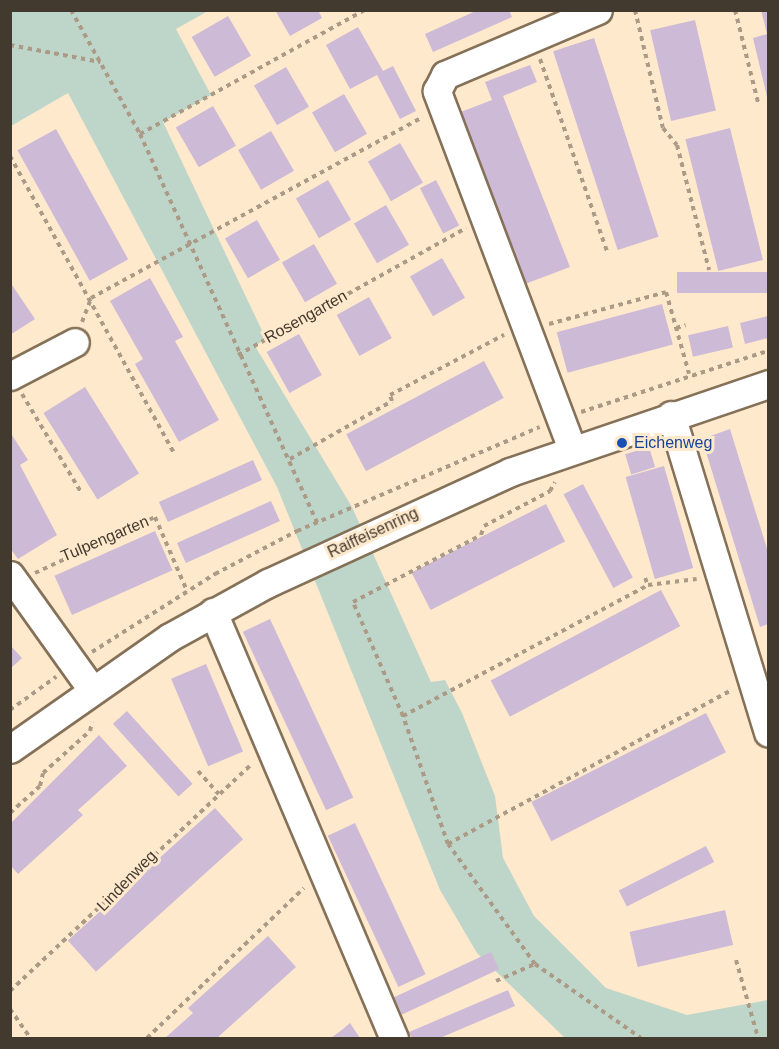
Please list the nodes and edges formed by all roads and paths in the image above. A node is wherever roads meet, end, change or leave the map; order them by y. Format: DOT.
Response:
graph roads {
  1 [pos="71,10"];
  2 [pos="365,10"];
  3 [pos="598,10"];
  4 [pos="635,10"];
  5 [pos="735,10"];
  6 [pos="532,35"];
  7 [pos="10,45"];
  8 [pos="100,62"];
  9 [pos="758,102"];
  10 [pos="440,108"];
  11 [pos="140,134"];
  12 [pos="10,156"];
  13 [pos="482,219"];
  14 [pos="189,241"];
  15 [pos="607,251"];
  16 [pos="709,270"];
  17 [pos="91,298"];
  18 [pos="686,325"];
  19 [pos="676,328"];
  20 [pos="526,331"];
  21 [pos="75,342"];
  22 [pos="238,355"];
  23 [pos="689,374"];
  24 [pos="10,376"];
  25 [pos="675,379"];
  26 [pos="768,384"];
  27 [pos="677,386"];
  28 [pos="671,415"];
  29 [pos="572,449"];
  30 [pos="174,453"];
  31 [pos="290,459"];
  32 [pos="557,478"];
  33 [pos="82,494"];
  34 [pos="719,573"];
  35 [pos="645,578"];
  36 [pos="14,580"];
  37 [pos="648,585"];
  38 [pos="187,591"];
  39 [pos="213,612"];
  40 [pos="74,664"];
  41 [pos="752,680"];
  42 [pos="91,688"];
  43 [pos="10,710"];
  44 [pos="102,713"];
  45 [pos="403,716"];
  46 [pos="768,733"];
  47 [pos="270,748"];
  48 [pos="10,749"];
  49 [pos="198,771"];
  50 [pos="219,794"];
  51 [pos="10,813"];
  52 [pos="448,844"];
  53 [pos="323,870"];
  54 [pos="736,960"];
  55 [pos="535,964"];
  56 [pos="496,981"];
  57 [pos="10,991"];
  58 [pos="10,1009"];
  59 [pos="30,1038"];
  60 [pos="147,1038"];
  61 [pos="394,1038"];
  62 [pos="642,1038"];
  63 [pos="758,1038"];
  1 -- 8 [label="path"];
  2 -- 11 [label="path"];
  3 -- 6 [label="street"];
  4 -- 16 [label="path"];
  5 -- 9 [label="path"];
  6 -- 10 [label="street"];
  6 -- 15 [label="path"];
  7 -- 8 [label="path"];
  8 -- 11 [label="path"];
  10 -- 13 [label="street"];
  10 -- 14 [label="path"];
  11 -- 14 [label="path"];
  12 -- 17 [label="path"];
  13 -- 20 [label="street"];
  13 -- 22 [label="path, Rosengarten"];
  14 -- 17 [label="path"];
  14 -- 22 [label="path"];
  17 -- 21 [label="path"];
  17 -- 30 [label="path"];
  18 -- 19 [label="path"];
  19 -- 20 [label="path"];
  19 -- 23 [label="path"];
  20 -- 29 [label="street"];
  20 -- 31 [label="path"];
  21 -- 24 [label="street"];
  22 -- 31 [label="path"];
  24 -- 33 [label="path"];
  25 -- 27 [label="path"];
  26 -- 28 [label="street, Raiffeisenring"];
  28 -- 29 [label="street, Raiffeisenring"];
  28 -- 34 [label="street"];
  29 -- 39 [label="street, Raiffeisenring"];
  31 -- 38 [label="path"];
  32 -- 45 [label="path"];
  34 -- 37 [label="path"];
  34 -- 41 [label="street"];
  35 -- 37 [label="path"];
  36 -- 38 [label="path, Tulpengarten"];
  36 -- 40 [label="street"];
  37 -- 45 [label="path"];
  38 -- 40 [label="path"];
  39 -- 42 [label="street, Raiffeisenring"];
  39 -- 47 [label="street"];
  40 -- 42 [label="street"];
  40 -- 43 [label="path"];
  41 -- 46 [label="street"];
  41 -- 52 [label="path"];
  42 -- 48 [label="street, Raiffeisenring"];
  44 -- 51 [label="path"];
  45 -- 52 [label="path"];
  47 -- 50 [label="path, Lindenweg"];
  47 -- 53 [label="street"];
  49 -- 50 [label="path"];
  50 -- 57 [label="path, Lindenweg"];
  52 -- 55 [label="path"];
  53 -- 60 [label="path"];
  53 -- 61 [label="street"];
  54 -- 63 [label="path"];
  55 -- 56 [label="path"];
  55 -- 62 [label="path"];
  58 -- 59 [label="path"];
}
